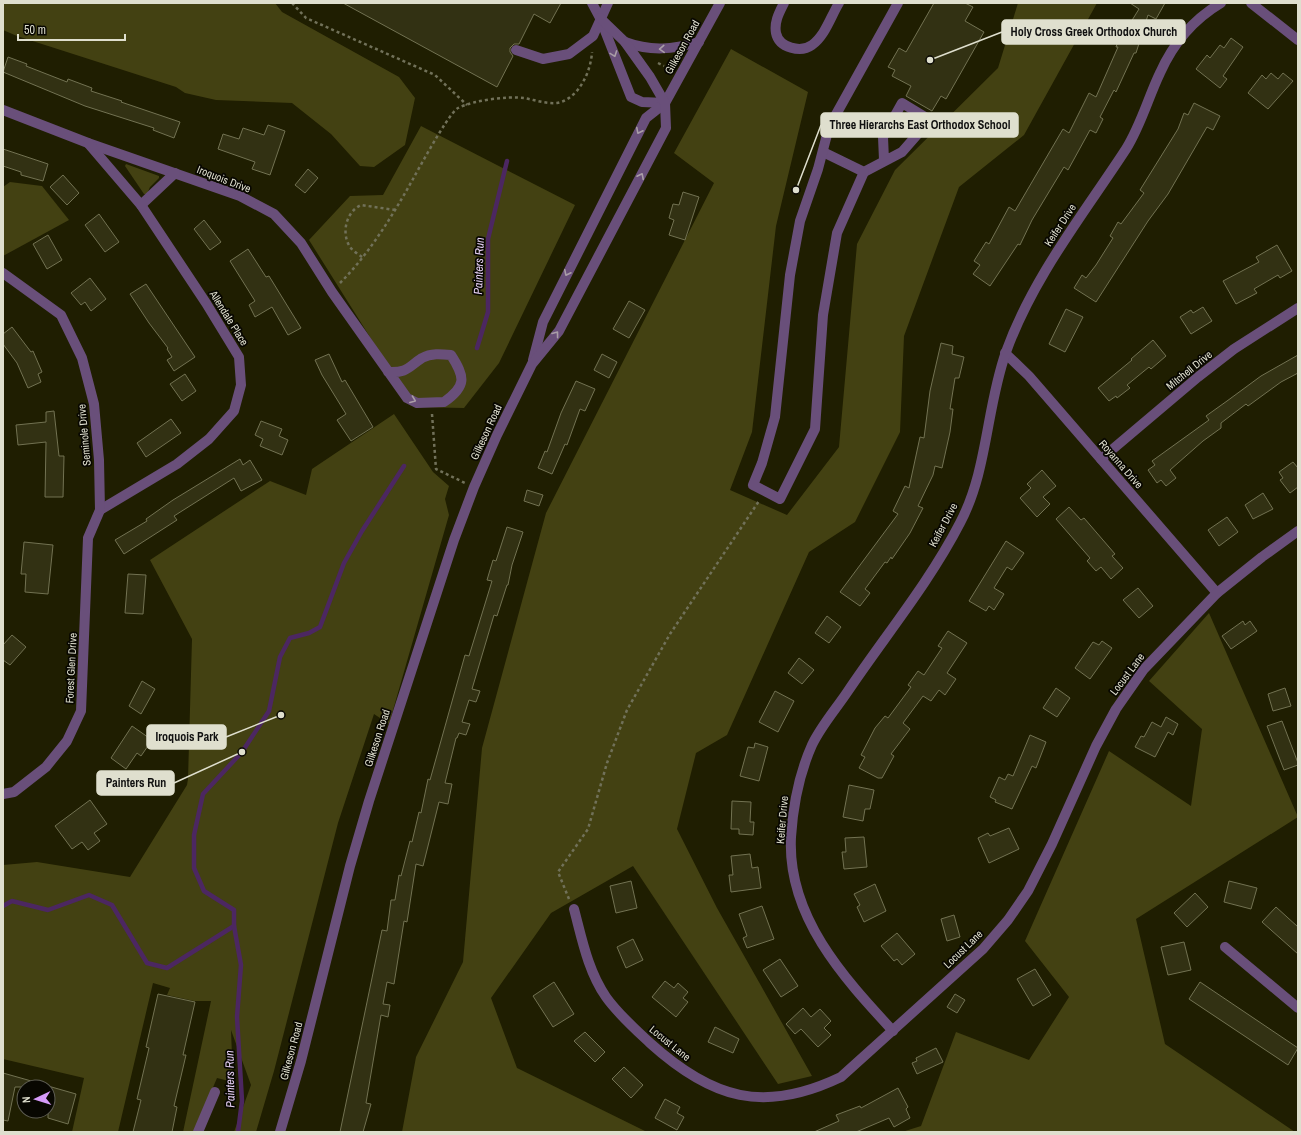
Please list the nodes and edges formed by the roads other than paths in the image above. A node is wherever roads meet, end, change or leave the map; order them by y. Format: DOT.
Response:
graph roads {
  1 [pos="592,3"];
  2 [pos="608,3"];
  3 [pos="720,3"];
  4 [pos="784,3"];
  5 [pos="839,3"];
  6 [pos="898,3"];
  7 [pos="1221,3"];
  8 [pos="1251,3"];
  9 [pos="600,18"];
  10 [pos="1298,40"];
  11 [pos="625,42"];
  12 [pos="699,42"];
  13 [pos="516,50"];
  14 [pos="665,103"];
  15 [pos="3,110"];
  16 [pos="88,143"];
  17 [pos="823,152"];
  18 [pos="884,160"];
  19 [pos="864,172"];
  20 [pos="175,173"];
  21 [pos="141,205"];
  22 [pos="3,273"];
  23 [pos="1298,308"];
  24 [pos="1005,354"];
  25 [pos="532,364"];
  26 [pos="388,372"];
  27 [pos="1101,459"];
  28 [pos="100,510"];
  29 [pos="1298,532"];
  30 [pos="1217,593"];
  31 [pos="3,794"];
  32 [pos="574,909"];
  33 [pos="1225,947"];
  34 [pos="1298,1008"];
  35 [pos="893,1031"];
  36 [pos="215,1092"];
  37 [pos="198,1132"];
  38 [pos="280,1132"];
  1 -- 9 [label="street"];
  2 -- 9 [label="street"];
  3 -- 12 [label="street, Gilkeson Road"];
  4 -- 5 [label="street"];
  6 -- 17 [label="street"];
  7 -- 24 [label="street, Keifer Drive"];
  8 -- 10 [label="street"];
  9 -- 11 [label="street"];
  9 -- 13 [label="street"];
  9 -- 14 [label="street, one-way"];
  12 -- 11 [label="street, one-way"];
  11 -- 14 [label="street"];
  12 -- 14 [label="street, Gilkeson Road"];
  14 -- 25 [label="street, Gilkeson Road, one-way"];
  25 -- 14 [label="street, Gilkeson Road, one-way"];
  15 -- 16 [label="street, Iroquois Drive"];
  16 -- 20 [label="street, Iroquois Drive"];
  16 -- 21 [label="street, Allendale Place"];
  17 -- 19 [label="street"];
  17 -- 19 [label="street"];
  18 -- 18 [label="street"];
  18 -- 19 [label="street"];
  20 -- 21 [label="street"];
  20 -- 26 [label="street, Iroquois Drive"];
  21 -- 28 [label="street, Allendale Place"];
  22 -- 28 [label="street, Seminole Drive"];
  23 -- 27 [label="street, Mitchell Drive"];
  24 -- 27 [label="street, Royanna Drive"];
  24 -- 35 [label="street, Keifer Drive"];
  25 -- 38 [label="street, Gilkeson Road"];
  26 -- 26 [label="street, Iroquois Drive, one-way"];
  27 -- 30 [label="street, Royanna Drive"];
  28 -- 31 [label="street, Forest Glen Drive"];
  29 -- 30 [label="street, Locust Lane"];
  30 -- 35 [label="street, Locust Lane"];
  32 -- 35 [label="street, Locust Lane"];
  33 -- 34 [label="street"];
  36 -- 37 [label="street"];
}
